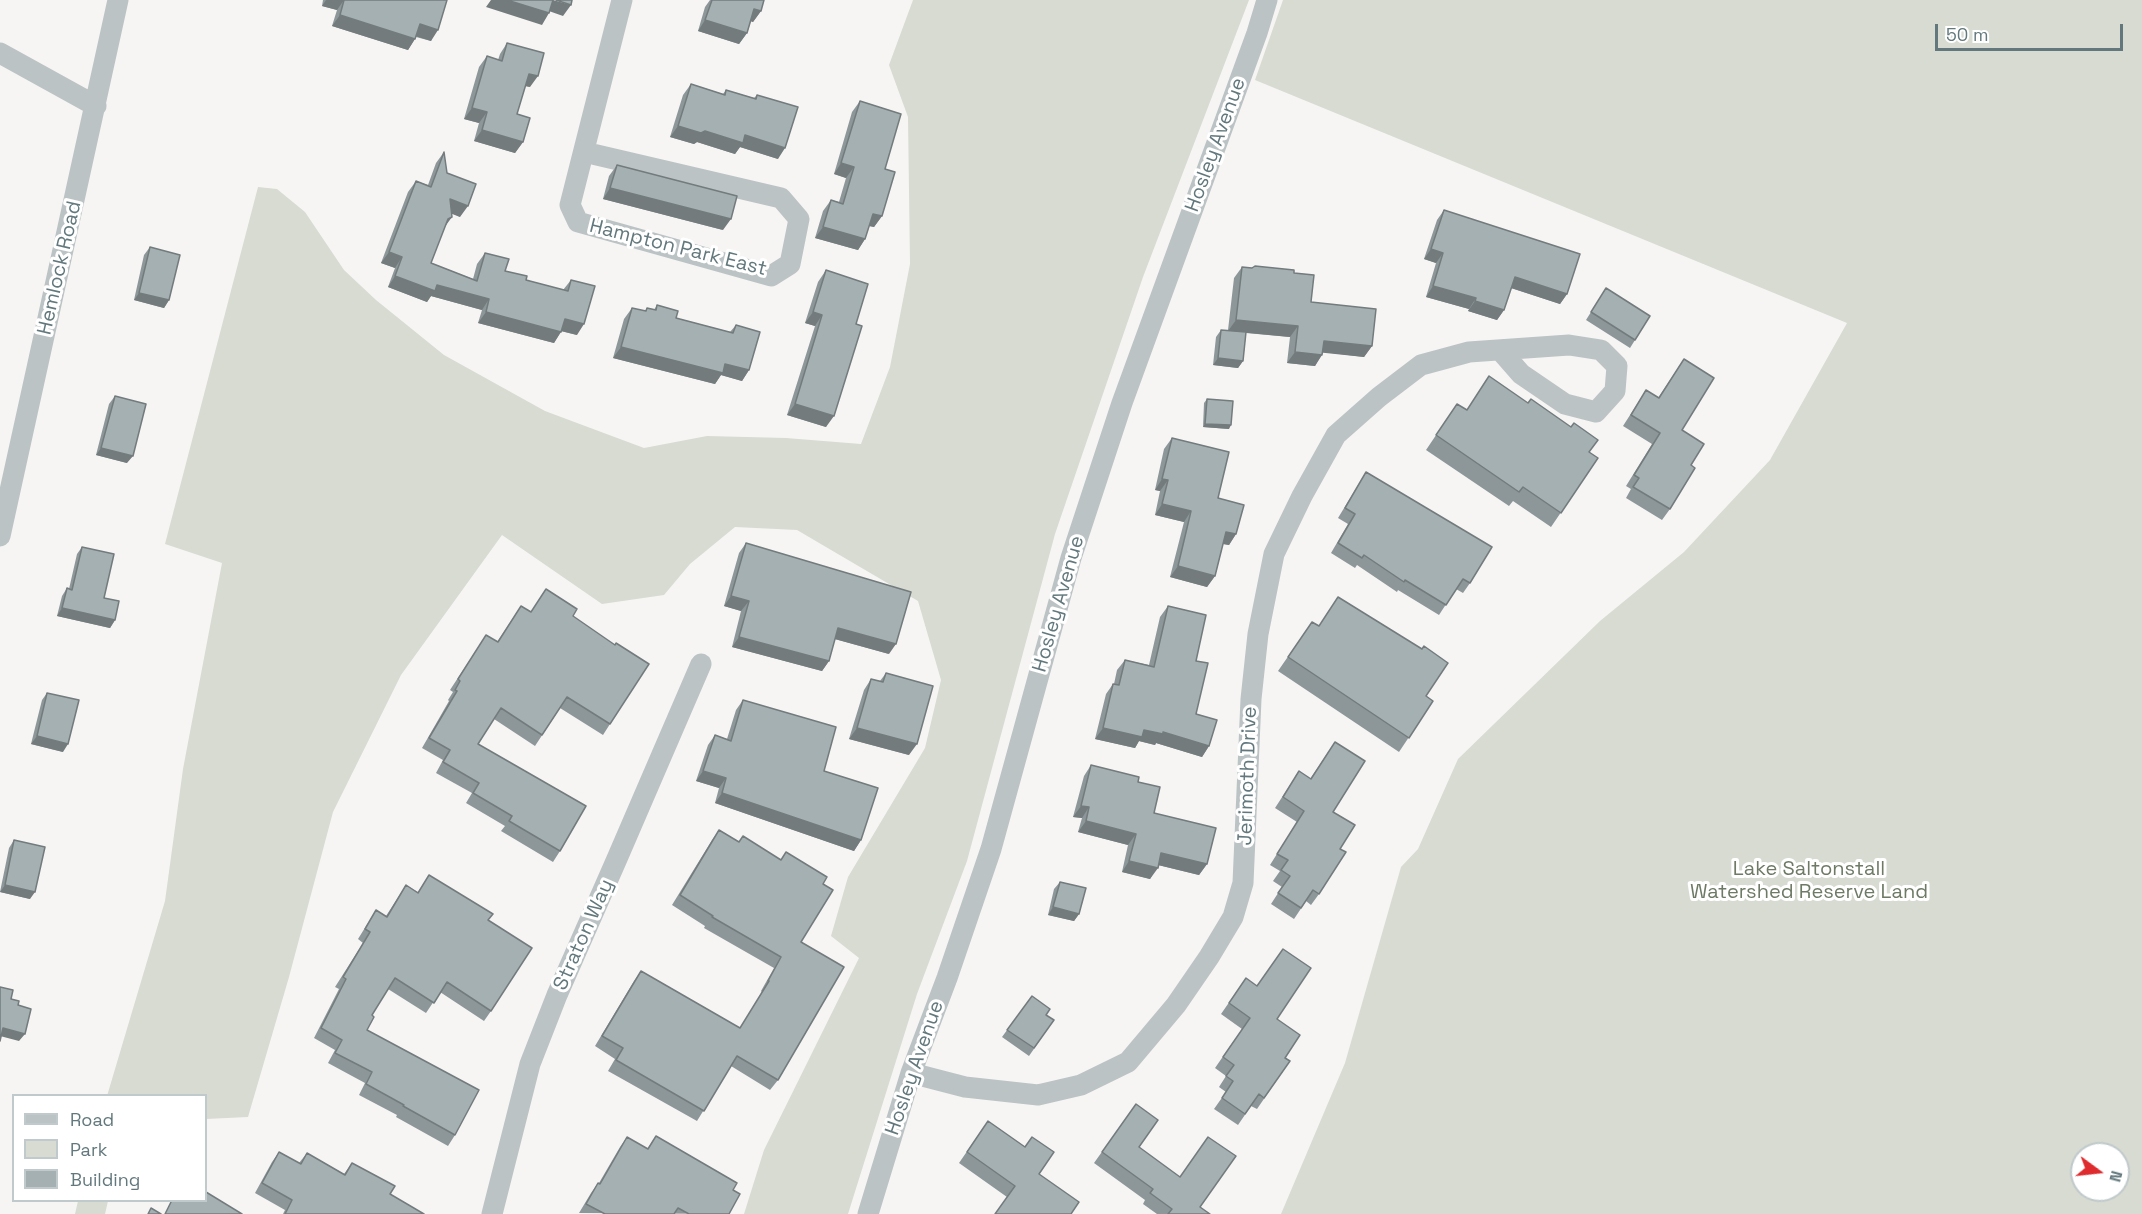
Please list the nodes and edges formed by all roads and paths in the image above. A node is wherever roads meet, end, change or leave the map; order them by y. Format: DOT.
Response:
graph roads {
  1 [pos="118,0"];
  2 [pos="622,0"];
  3 [pos="1267,0"];
  4 [pos="0,53"];
  5 [pos="96,106"];
  6 [pos="584,152"];
  7 [pos="1500,350"];
  8 [pos="7,469"];
  9 [pos="0,536"];
  10 [pos="701,664"];
  11 [pos="911,1073"];
  12 [pos="492,1214"];
  13 [pos="868,1214"];
  1 -- 5 [label="street, Hemlock Road"];
  2 -- 6 [label="street, Hampton Park East"];
  3 -- 11 [label="street, Hosley Avenue"];
  4 -- 5 [label="street"];
  5 -- 8 [label="street, Hemlock Road"];
  6 -- 6 [label="street, Hampton Park East"];
  7 -- 7 [label="street, Jerimoth Drive"];
  7 -- 11 [label="street, Jerimoth Drive"];
  8 -- 9 [label="street, Hemlock Road"];
  10 -- 12 [label="street, Straton Way"];
  11 -- 13 [label="street, Hosley Avenue"];
}
